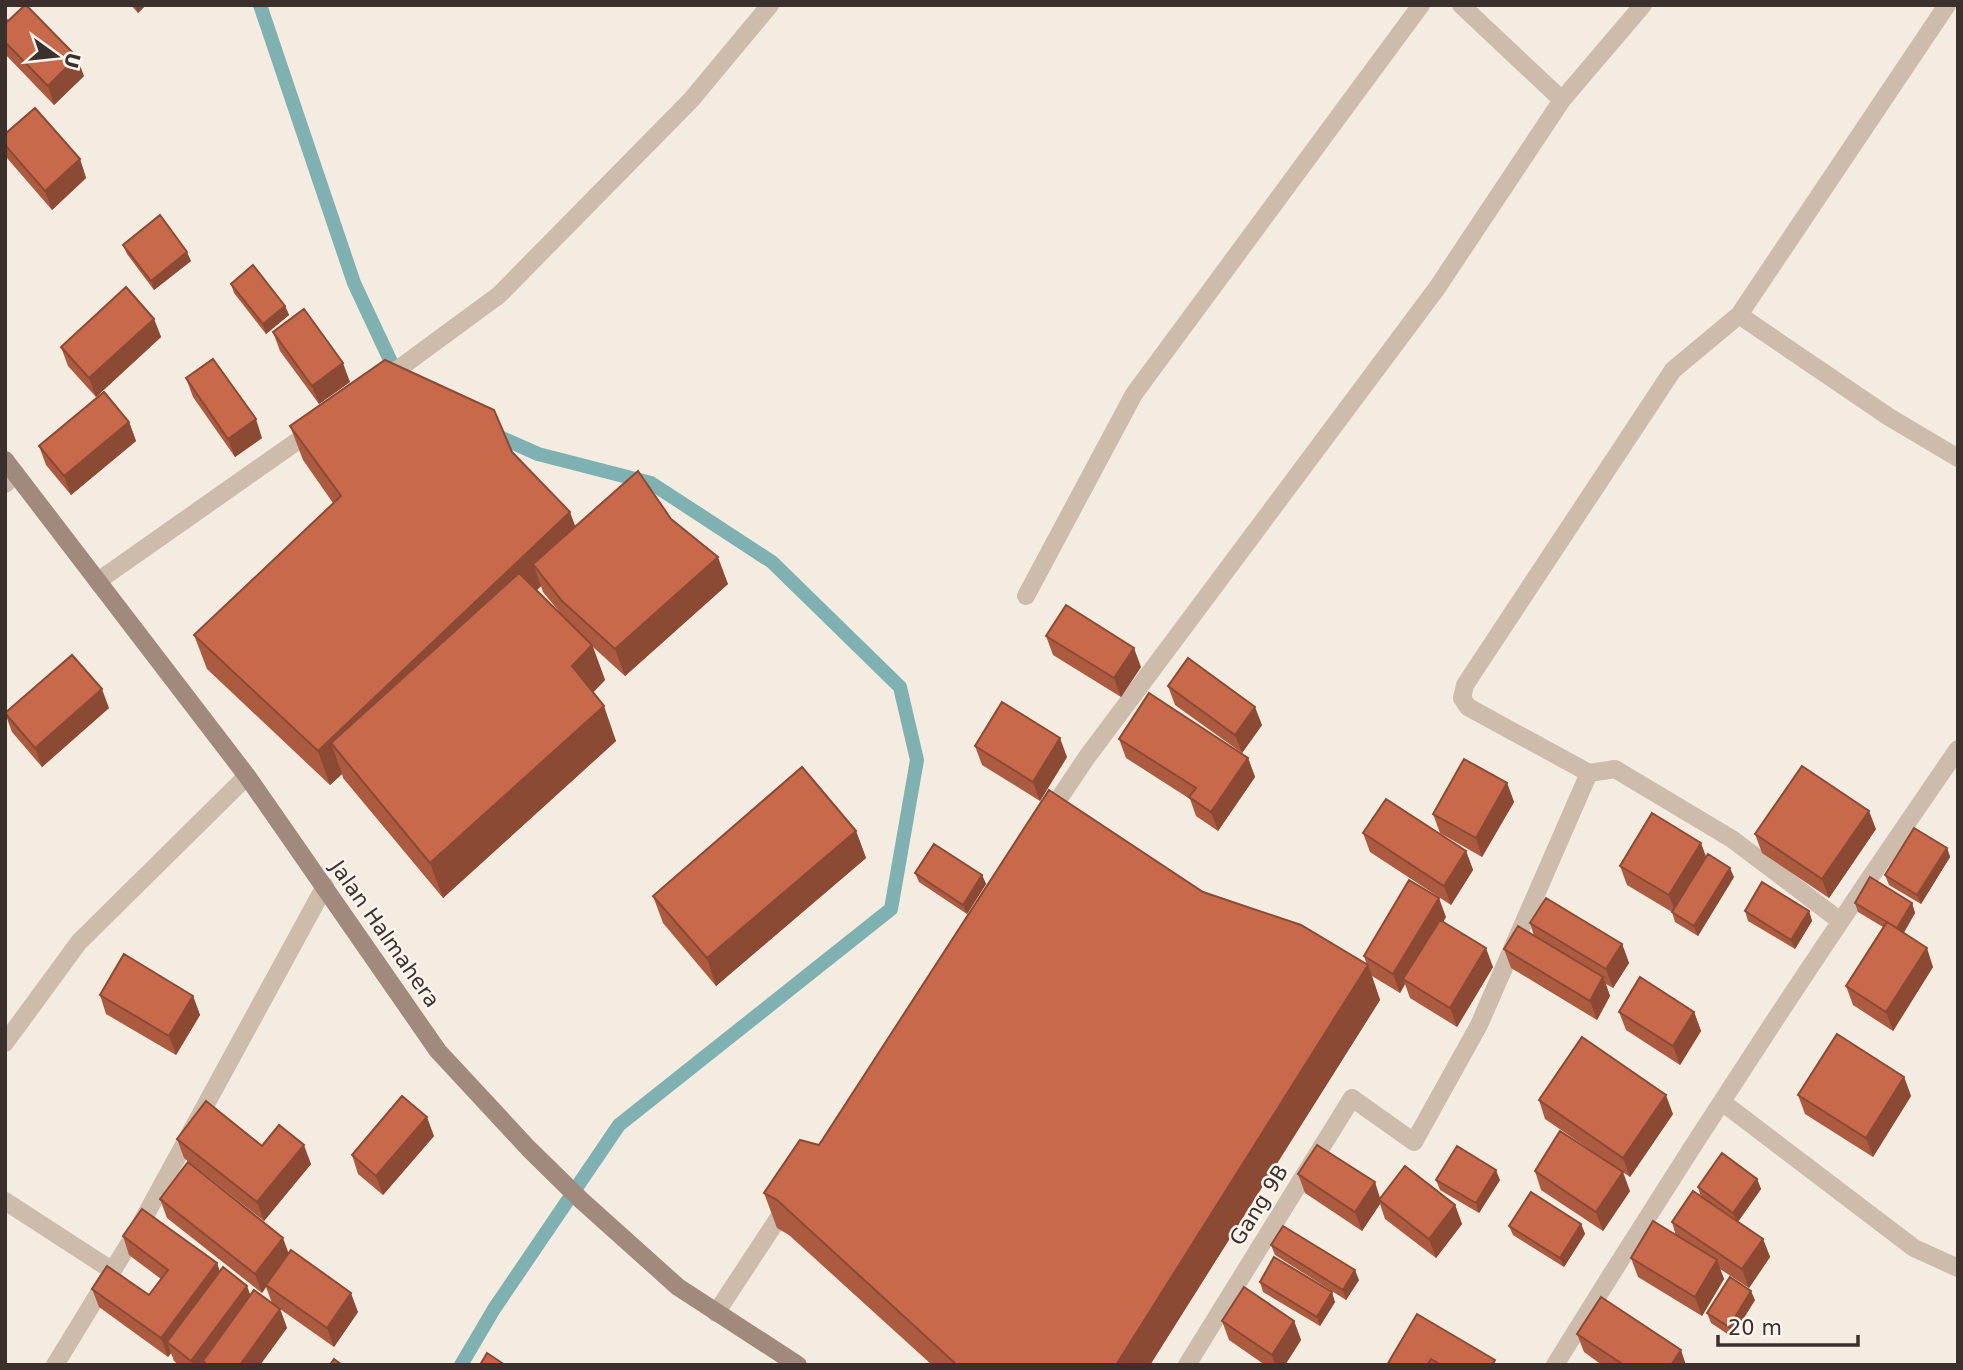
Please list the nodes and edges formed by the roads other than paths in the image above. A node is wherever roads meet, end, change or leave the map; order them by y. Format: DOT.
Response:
graph roads {
  1 [pos="770,5"];
  2 [pos="1421,5"];
  3 [pos="1461,5"];
  4 [pos="1643,5"];
  5 [pos="1947,5"];
  6 [pos="1562,100"];
  7 [pos="1739,315"];
  8 [pos="366,393"];
  9 [pos="332,416"];
  10 [pos="1958,458"];
  11 [pos="9,473"];
  12 [pos="98,581"];
  13 [pos="1026,596"];
  14 [pos="1958,749"];
  15 [pos="1588,773"];
  16 [pos="247,776"];
  17 [pos="1041,826"];
  18 [pos="325,886"];
  19 [pos="1839,920"];
  20 [pos="5,1043"];
  21 [pos="1722,1102"];
  22 [pos="801,1185"];
  23 [pos="5,1201"];
  24 [pos="1958,1268"];
  25 [pos="113,1271"];
  26 [pos="716,1313"];
  27 [pos="791,1363"];
  28 [pos="55,1365"];
  29 [pos="1187,1365"];
  30 [pos="1555,1365"];
  1 -- 8 [label="street"];
  2 -- 13 [label="street"];
  3 -- 6 [label="street"];
  4 -- 6 [label="street"];
  5 -- 7 [label="street"];
  6 -- 17 [label="street"];
  7 -- 10 [label="street"];
  7 -- 15 [label="street"];
  9 -- 12 [label="street"];
  11 -- 12 [label="street, Jalan Halmahera"];
  12 -- 16 [label="street, Jalan Halmahera"];
  14 -- 19 [label="street"];
  15 -- 19 [label="street"];
  15 -- 29 [label="street, Gang 9B"];
  16 -- 18 [label="street, Jalan Halmahera"];
  16 -- 20 [label="street"];
  18 -- 25 [label="street"];
  18 -- 26 [label="street, Jalan Halmahera"];
  19 -- 21 [label="street"];
  21 -- 24 [label="street"];
  21 -- 30 [label="street"];
  22 -- 26 [label="street"];
  23 -- 25 [label="street"];
  25 -- 28 [label="street"];
  26 -- 27 [label="street, Jalan Halmahera"];
}
